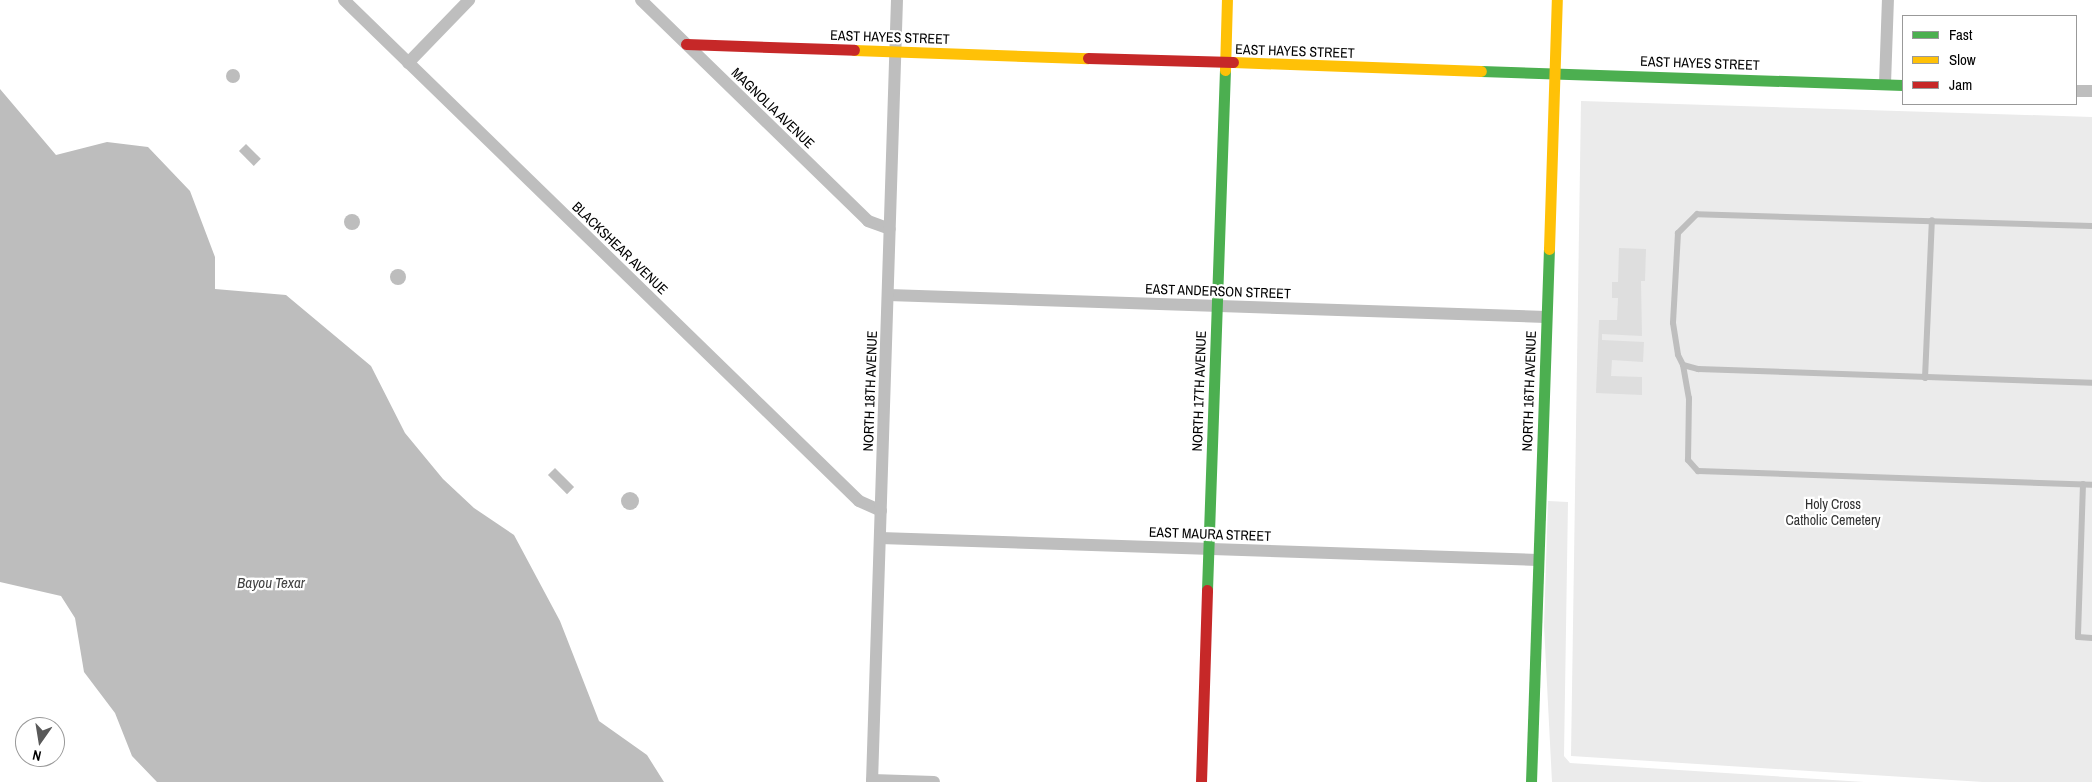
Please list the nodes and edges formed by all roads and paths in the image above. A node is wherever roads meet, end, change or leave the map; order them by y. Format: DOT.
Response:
graph roads {
  1 [pos="344,0"];
  2 [pos="469,0"];
  3 [pos="640,0"];
  4 [pos="897,0"];
  5 [pos="1227,0"];
  6 [pos="1557,0"];
  7 [pos="1888,0"];
  8 [pos="686,44"];
  9 [pos="895,53"];
  10 [pos="408,63"];
  11 [pos="1225,64"];
  12 [pos="1554,73"];
  13 [pos="1885,84"];
  14 [pos="1902,85"];
  15 [pos="2077,91"];
  16 [pos="2092,91"];
  17 [pos="1932,220"];
  18 [pos="2092,226"];
  19 [pos="890,229"];
  20 [pos="888,296"];
  21 [pos="1217,306"];
  22 [pos="1546,317"];
  23 [pos="1683,365"];
  24 [pos="1924,378"];
  25 [pos="2092,383"];
  26 [pos="2083,484"];
  27 [pos="2092,485"];
  28 [pos="881,511"];
  29 [pos="880,538"];
  30 [pos="1209,548"];
  31 [pos="1538,560"];
  32 [pos="2092,638"];
  33 [pos="872,781"];
  34 [pos="934,782"];
  35 [pos="1201,782"];
  36 [pos="1531,782"];
  1 -- 10 [label="street, BLACKSHEAR AVENUE"];
  2 -- 10 [label="street"];
  3 -- 8 [label="street, MAGNOLIA AVENUE"];
  4 -- 9 [label="street, NORTH 18TH AVENUE"];
  5 -- 11 [label="street, NORTH 17TH AVENUE"];
  6 -- 12 [label="street, NORTH 16TH AVENUE"];
  7 -- 13 [label="street"];
  8 -- 9 [label="street, EAST HAYES STREET"];
  8 -- 19 [label="street, MAGNOLIA AVENUE"];
  9 -- 11 [label="street, EAST HAYES STREET"];
  9 -- 19 [label="street, NORTH 18TH AVENUE"];
  10 -- 28 [label="street, BLACKSHEAR AVENUE"];
  11 -- 12 [label="street, EAST HAYES STREET"];
  11 -- 21 [label="street, NORTH 17TH AVENUE"];
  12 -- 13 [label="street, EAST HAYES STREET"];
  12 -- 22 [label="street, NORTH 16TH AVENUE"];
  13 -- 14 [label="street, EAST HAYES STREET"];
  15 -- 16 [label="street"];
  17 -- 18 [label="lane"];
  17 -- 23 [label="lane"];
  17 -- 24 [label="lane"];
  19 -- 20 [label="street, NORTH 18TH AVENUE"];
  20 -- 21 [label="street, EAST ANDERSON STREET"];
  20 -- 28 [label="street, NORTH 18TH AVENUE"];
  21 -- 22 [label="street, EAST ANDERSON STREET"];
  21 -- 30 [label="street, NORTH 17TH AVENUE"];
  22 -- 31 [label="street, NORTH 16TH AVENUE"];
  23 -- 24 [label="lane"];
  23 -- 26 [label="lane"];
  24 -- 25 [label="lane"];
  26 -- 27 [label="lane"];
  26 -- 32 [label="lane"];
  28 -- 29 [label="street, NORTH 18TH AVENUE"];
  29 -- 30 [label="street, EAST MAURA STREET"];
  29 -- 33 [label="street, NORTH 18TH AVENUE"];
  30 -- 31 [label="street, EAST MAURA STREET"];
  30 -- 35 [label="street, NORTH 17TH AVENUE"];
  31 -- 36 [label="street, NORTH 16TH AVENUE"];
  33 -- 34 [label="street"];
}
